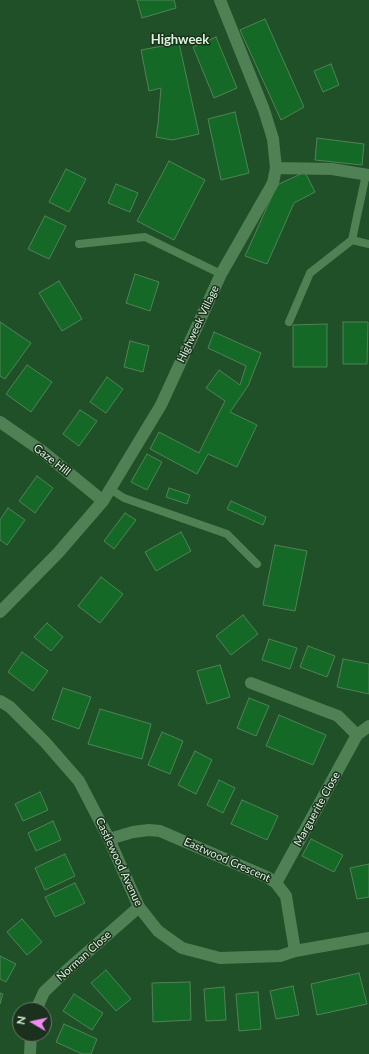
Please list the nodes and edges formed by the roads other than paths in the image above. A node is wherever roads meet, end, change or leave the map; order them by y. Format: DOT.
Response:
graph roads {
  1 [pos="220,0"];
  2 [pos="276,168"];
  3 [pos="368,175"];
  4 [pos="352,240"];
  5 [pos="79,244"];
  6 [pos="369,244"];
  7 [pos="221,274"];
  8 [pos="289,322"];
  9 [pos="0,422"];
  10 [pos="110,489"];
  11 [pos="103,501"];
  12 [pos="257,564"];
  13 [pos="0,612"];
  14 [pos="251,683"];
  15 [pos="0,701"];
  16 [pos="369,726"];
  17 [pos="357,735"];
  18 [pos="109,839"];
  19 [pos="276,883"];
  20 [pos="139,907"];
  21 [pos="369,938"];
  22 [pos="295,951"];
  23 [pos="40,1002"];
  24 [pos="31,1042"];
  25 [pos="30,1054"];
  1 -- 2 [label="street, Highweek Village"];
  2 -- 3 [label="street"];
  2 -- 7 [label="street, Highweek Village"];
  3 -- 4 [label="lane"];
  4 -- 6 [label="lane"];
  4 -- 8 [label="lane"];
  5 -- 7 [label="lane"];
  7 -- 10 [label="street, Highweek Village"];
  9 -- 11 [label="street, Gaze Hill"];
  10 -- 11 [label="street, Highweek Village"];
  10 -- 12 [label="lane"];
  11 -- 13 [label="street, Highweek Village"];
  14 -- 17 [label="street"];
  15 -- 18 [label="street, Castlewood Avenue"];
  16 -- 17 [label="street, Marguerite Close"];
  17 -- 19 [label="street, Marguerite Close"];
  18 -- 19 [label="street, Eastwood Crescent"];
  18 -- 20 [label="street, Castlewood Avenue"];
  19 -- 22 [label="street, Eastwood Crescent"];
  20 -- 22 [label="street, Castlewood Avenue"];
  20 -- 23 [label="street, Norman Close"];
  21 -- 22 [label="street, Castlewood Avenue"];
  24 -- 25 [label="street"];
}
